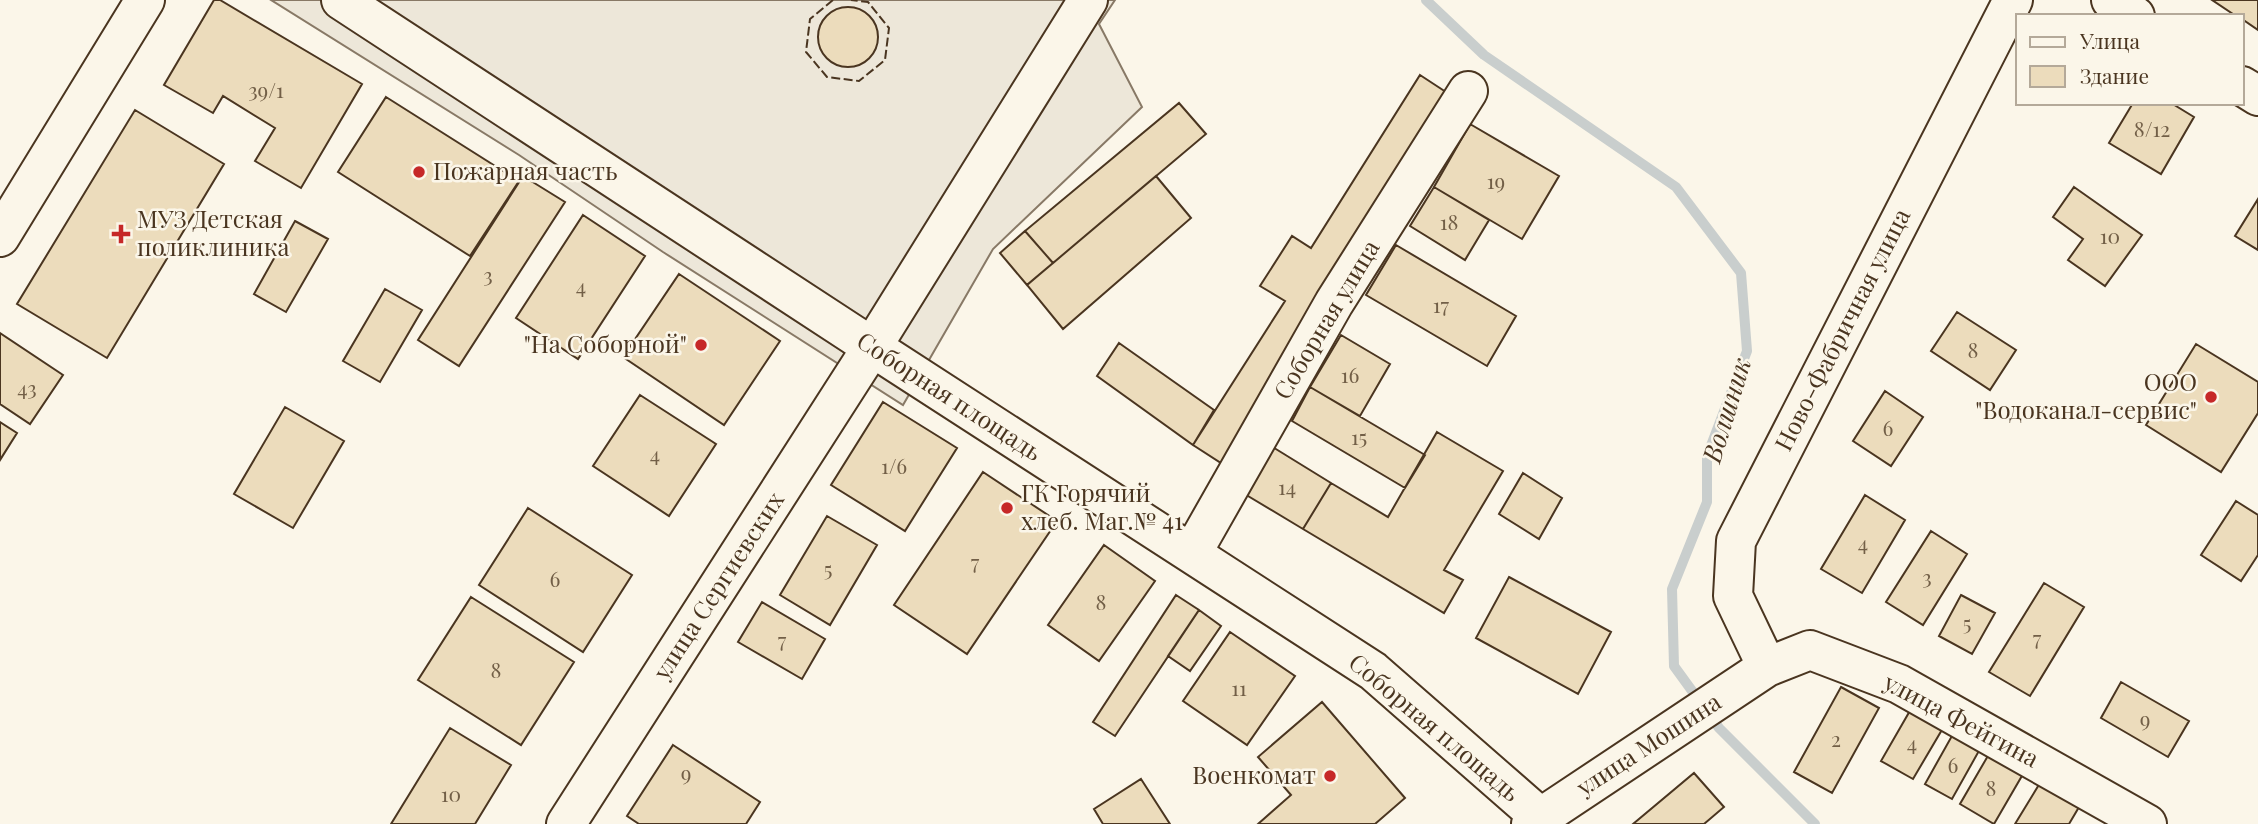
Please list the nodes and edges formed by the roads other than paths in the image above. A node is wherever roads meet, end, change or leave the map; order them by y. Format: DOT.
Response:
graph roads {
  1 [pos="145,0"];
  2 [pos="341,0"];
  3 [pos="1088,0"];
  4 [pos="2013,0"];
  5 [pos="2111,0"];
  6 [pos="2132,14"];
  7 [pos="1468,91"];
  8 [pos="0,237"];
  9 [pos="872,347"];
  10 [pos="1192,554"];
  11 [pos="1767,667"];
  12 [pos="1536,821"];
  13 [pos="566,824"];
  14 [pos="2147,824"];
  1 -- 8 [label="street"];
  2 -- 9 [label="street, Соборная площадь"];
  3 -- 9 [label="street, улица Сергиевских"];
  4 -- 11 [label="street, Ново-Фабричная улица"];
  5 -- 6 [label="street"];
  7 -- 10 [label="street, Соборная улица"];
  9 -- 10 [label="street, Соборная площадь"];
  9 -- 13 [label="street, улица Сергиевских"];
  10 -- 12 [label="street, Соборная площадь"];
  11 -- 12 [label="street, улица Мошина"];
  11 -- 14 [label="street, улица Фейгина"];
}
